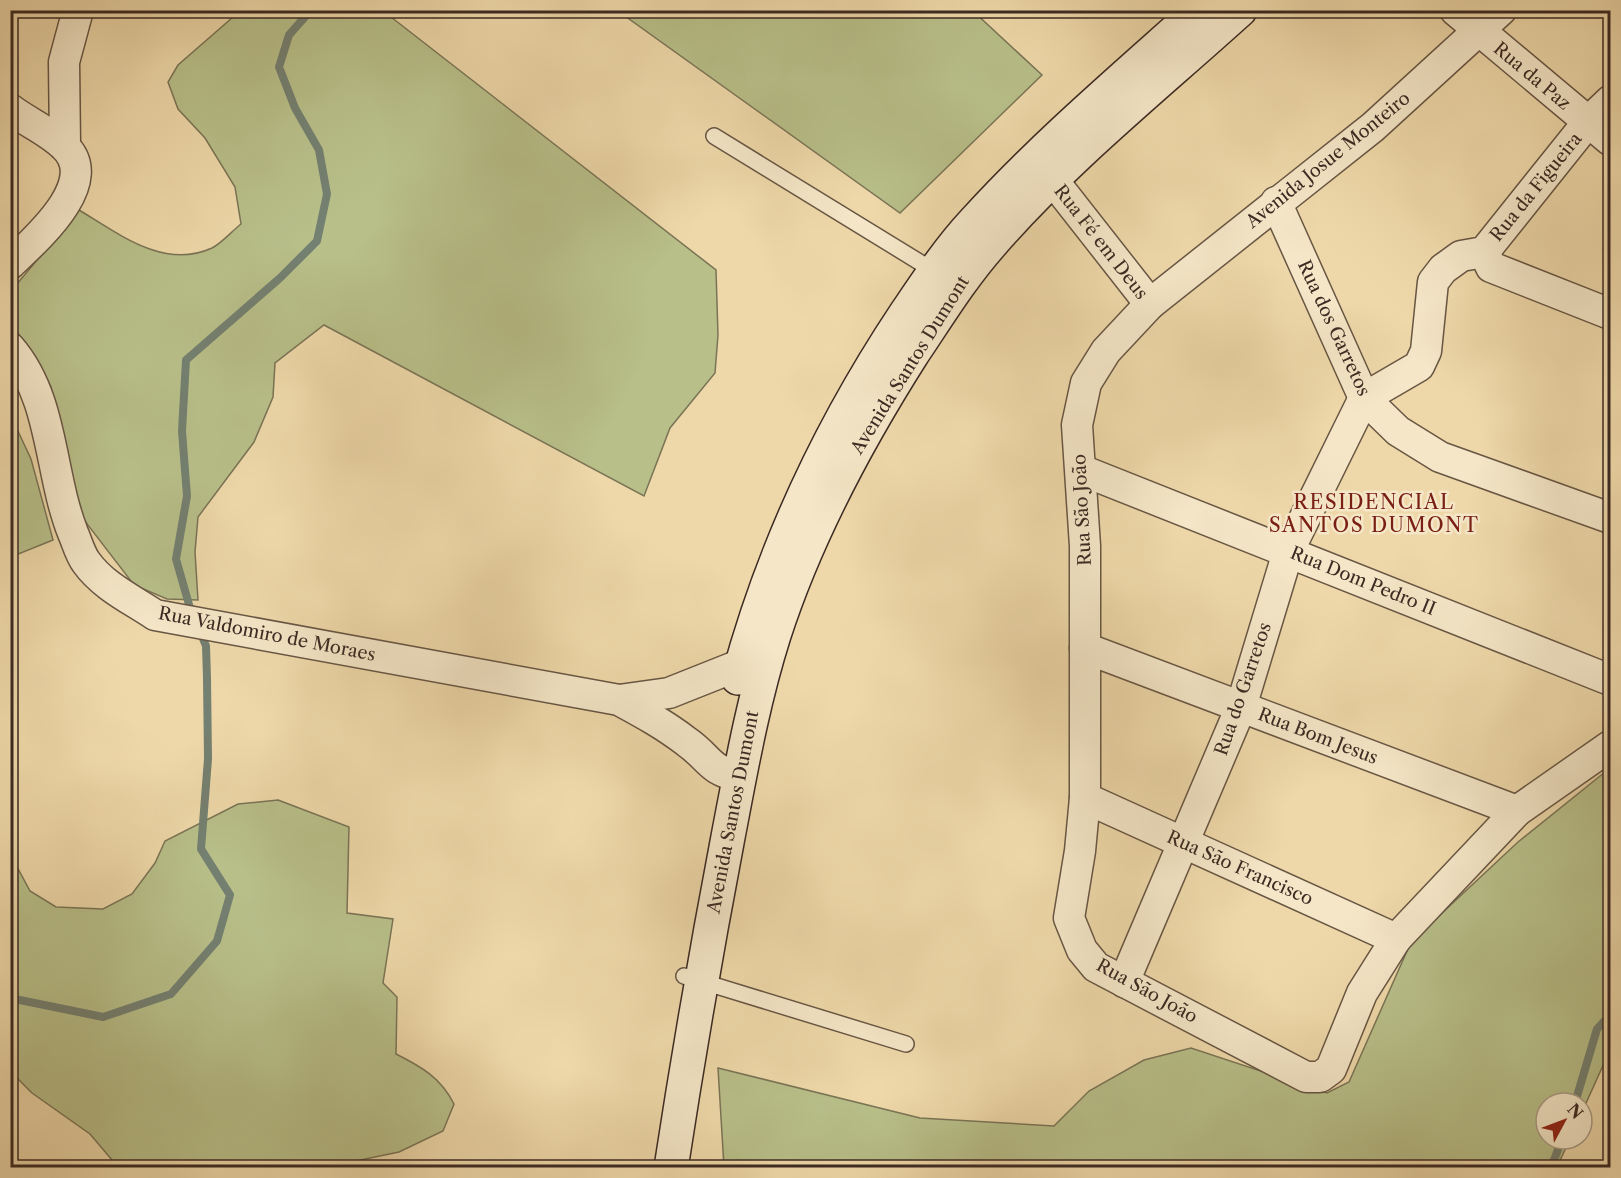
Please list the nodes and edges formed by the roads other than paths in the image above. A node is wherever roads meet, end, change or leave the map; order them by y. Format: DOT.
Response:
graph roads {
  1 [pos="78,10"];
  2 [pos="1199,10"];
  3 [pos="1240,10"];
  4 [pos="1455,10"];
  5 [pos="1501,10"];
  6 [pos="1479,31"];
  7 [pos="1611,101"];
  8 [pos="10,109"];
  9 [pos="1588,122"];
  10 [pos="714,136"];
  11 [pos="1611,140"];
  12 [pos="65,146"];
  13 [pos="1044,169"];
  14 [pos="1276,202"];
  15 [pos="1484,252"];
  16 [pos="10,264"];
  17 [pos="934,272"];
  18 [pos="1150,304"];
  19 [pos="1611,314"];
  20 [pos="10,348"];
  21 [pos="1364,398"];
  22 [pos="1081,470"];
  23 [pos="1611,518"];
  24 [pos="1288,552"];
  25 [pos="1085,648"];
  26 [pos="753,666"];
  27 [pos="1611,680"];
  28 [pos="619,700"];
  29 [pos="1241,707"];
  30 [pos="1611,746"];
  31 [pos="729,774"];
  32 [pos="1085,798"];
  33 [pos="1517,811"];
  34 [pos="1183,843"];
  35 [pos="1396,939"];
  36 [pos="692,978"];
  37 [pos="1124,982"];
  38 [pos="906,1044"];
  39 [pos="651,1167"];
  40 [pos="671,1167"];
  1 -- 12 [label="street"];
  2 -- 13 [label="main road, Avenida Santos Dumont"];
  3 -- 13 [label="main road, Avenida Santos Dumont"];
  4 -- 6 [label="street, Rua da Paz"];
  5 -- 6 [label="street, Avenida Josue Monteiro"];
  6 -- 9 [label="street, Rua da Paz"];
  6 -- 14 [label="street, Avenida Josue Monteiro"];
  7 -- 9 [label="street, Rua da Figueira"];
  8 -- 12 [label="street"];
  9 -- 11 [label="street, Rua da Paz"];
  9 -- 15 [label="street, Rua da Figueira"];
  10 -- 17 [label="lane"];
  12 -- 16 [label="street"];
  13 -- 17 [label="main road, Avenida Santos Dumont"];
  13 -- 18 [label="street, Rua Fé em Deus"];
  13 -- 26 [label="main road, Avenida Santos Dumont"];
  14 -- 18 [label="street, Avenida Josue Monteiro"];
  14 -- 21 [label="street, Rua dos Garretos"];
  15 -- 19 [label="street"];
  15 -- 21 [label="street, Rua da Figueira"];
  17 -- 26 [label="main road, Avenida Santos Dumont"];
  18 -- 22 [label="street, Rua São João"];
  20 -- 28 [label="street, Rua Valdomiro de Moraes"];
  21 -- 23 [label="street, Rua dos Garretos"];
  21 -- 24 [label="street, Rua do Garretos"];
  22 -- 24 [label="street, Rua Dom Pedro II"];
  22 -- 25 [label="street, Rua São João"];
  24 -- 27 [label="street, Rua Dom Pedro II"];
  24 -- 29 [label="street, Rua do Garretos"];
  25 -- 29 [label="street, Rua Bom Jesus"];
  25 -- 32 [label="street, Rua São João"];
  26 -- 28 [label="street, Rua Valdomiro de Moraes"];
  26 -- 31 [label="main road, Avenida Santos Dumont"];
  28 -- 31 [label="street, Rua Valdomiro de Moraes"];
  29 -- 33 [label="street, Rua Bom Jesus"];
  29 -- 34 [label="street, Rua do Garretos"];
  30 -- 33 [label="street, Rua São João"];
  31 -- 36 [label="main road, Avenida Santos Dumont"];
  32 -- 34 [label="street, Rua São Francisco"];
  32 -- 37 [label="street, Rua São João"];
  33 -- 35 [label="street, Rua São João"];
  34 -- 35 [label="street, Rua São Francisco"];
  34 -- 37 [label="street, Rua do Garretos"];
  35 -- 37 [label="street, Rua São João"];
  36 -- 38 [label="lane"];
  36 -- 39 [label="main road, Avenida Santos Dumont"];
  36 -- 40 [label="main road, Avenida Santos Dumont"];
}
